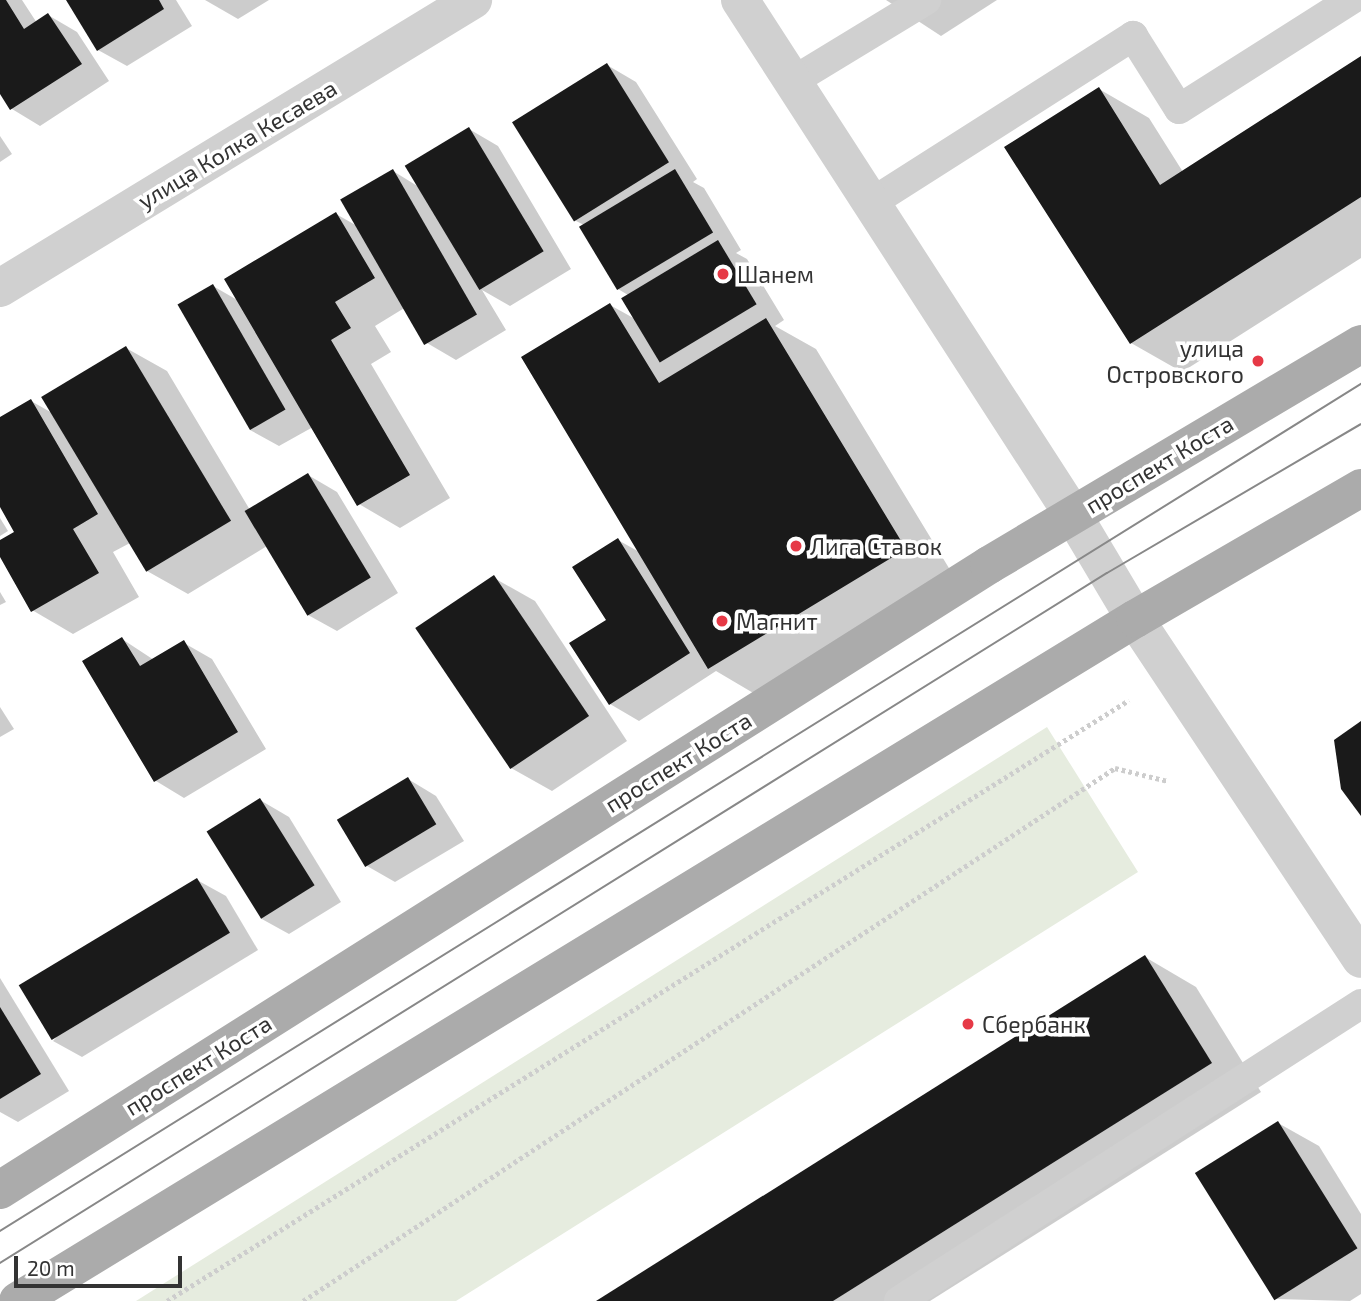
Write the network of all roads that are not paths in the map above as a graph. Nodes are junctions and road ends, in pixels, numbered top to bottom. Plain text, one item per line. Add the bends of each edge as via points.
1 (473, 0) edge
2 (740, 0) edge
3 (926, 0) edge
4 (1351, 0) edge
5 (793, 81) junction
6 (871, 203) junction
7 (0, 289) edge
8 (1361, 344) edge
9 (1361, 488) edge
10 (1073, 514) junction
11 (1135, 619) junction
12 (1361, 959) edge
13 (1361, 1004) edge
14 (0, 1190) edge
15 (18, 1301) edge
16 (899, 1301) edge

1 - 7 street, улица Колка Кесаева
2 - 5 street
3 - 5 lane
4 - 6 lane via 1179,109 1133,36
5 - 6 street
6 - 10 street
8 - 10 main road, проспект Коста
9 - 11 main road
10 - 11 street
10 - 14 main road, проспект Коста
11 - 12 street
11 - 15 main road
13 - 16 lane

